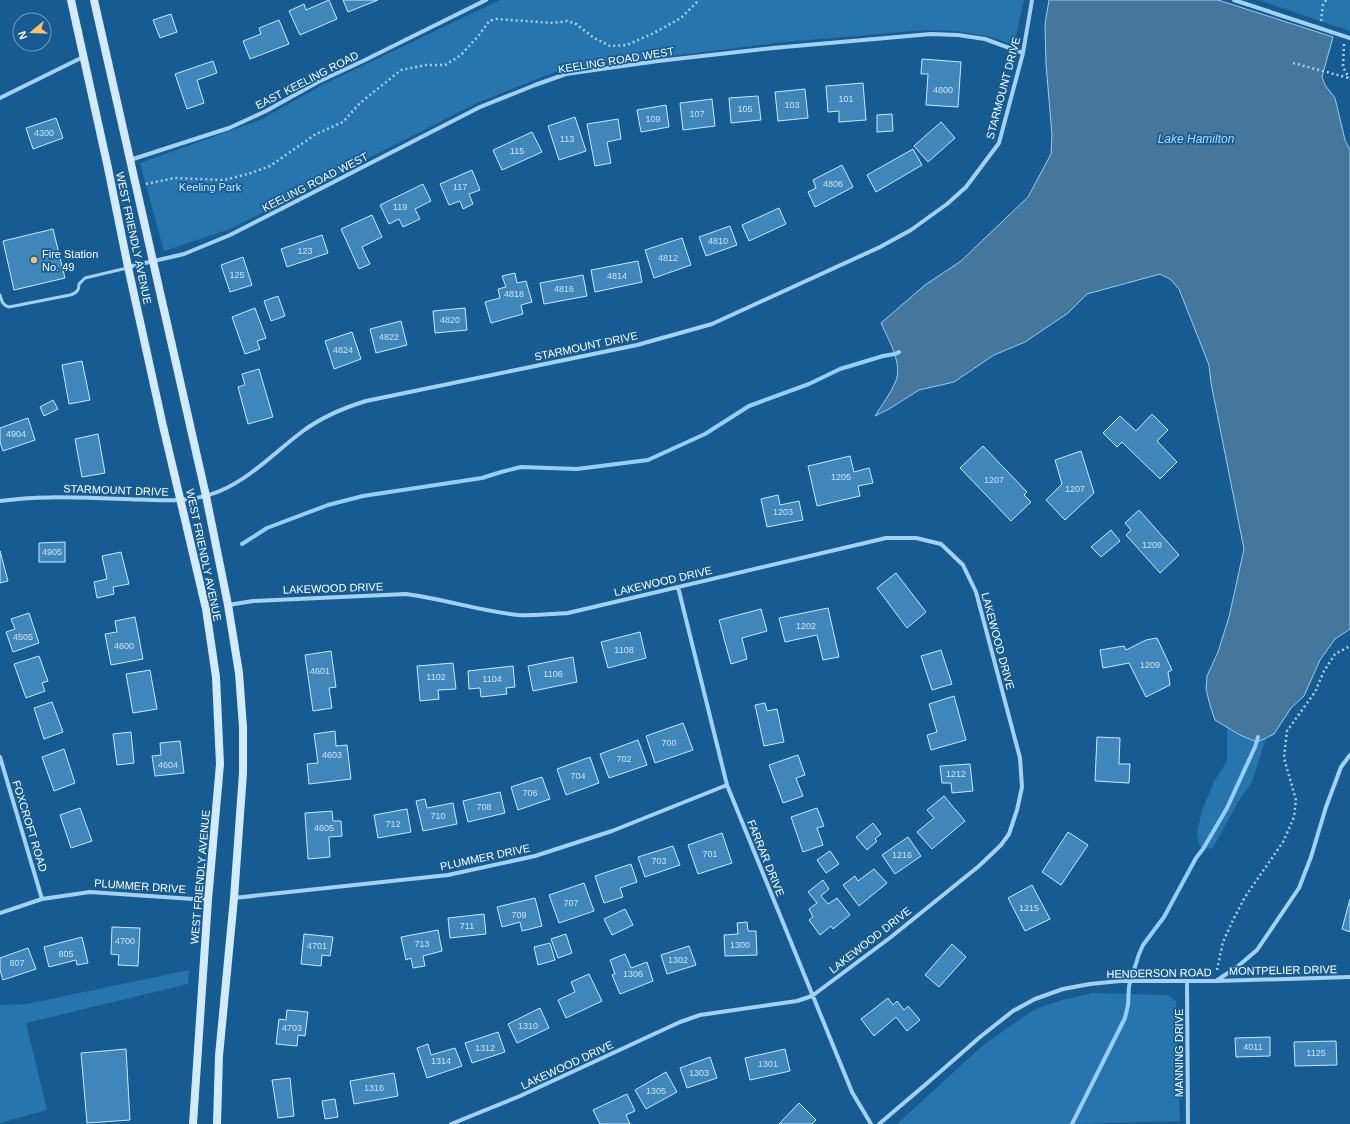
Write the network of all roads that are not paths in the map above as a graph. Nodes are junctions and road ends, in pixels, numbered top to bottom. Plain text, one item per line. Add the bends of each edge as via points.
1 (71, 0) edge
2 (94, 0) edge
3 (486, 0) edge
4 (1032, 0) edge
5 (1234, 0) edge
6 (1350, 38) edge
7 (1023, 53) junction
8 (84, 57) junction
9 (0, 98) edge
10 (130, 160) junction
11 (152, 262) junction
12 (128, 267) junction
13 (0, 295) edge
14 (206, 496) junction
15 (0, 501) edge
16 (181, 501) junction
17 (678, 587) junction
18 (228, 605) junction
19 (1350, 755) edge
20 (0, 757) edge
21 (727, 785) junction
22 (234, 898) junction
23 (42, 899) junction
24 (208, 900) junction
25 (0, 913) edge
26 (1350, 977) edge
27 (1187, 981) junction
28 (1216, 981) junction
29 (812, 996) junction
30 (192, 1124) edge
31 (217, 1124) edge
32 (451, 1124) edge
33 (871, 1124) edge
34 (879, 1124) edge
35 (1188, 1124) edge

1 - 8 main road, WEST FRIENDLY AVENUE
2 - 10 main road, WEST FRIENDLY AVENUE
3 - 10 street, EAST KEELING ROAD via 229,128
4 - 7 street, STARMOUNT DRIVE
5 - 6 street
7 - 11 street, KEELING ROAD WEST via 985,39 931,34 773,48 566,74 480,108 230,235 184,254
7 - 14 street, STARMOUNT DRIVE via 999,143 983,166 966,187 947,204 911,230 880,247 712,324 637,345 366,401 342,409 304,430 240,481
8 - 9 street
8 - 12 main road, WEST FRIENDLY AVENUE
10 - 11 main road, WEST FRIENDLY AVENUE
11 - 12 street, KEELING ROAD WEST
11 - 14 main road, WEST FRIENDLY AVENUE
12 - 13 lane via 85,278 77,291 70,295 9,307 2,303
12 - 16 main road, WEST FRIENDLY AVENUE
14 - 16 street, STARMOUNT DRIVE
14 - 18 main road, WEST FRIENDLY AVENUE
15 - 16 street, STARMOUNT DRIVE via 68,497
16 - 24 main road, WEST FRIENDLY AVENUE via 206,608 216,677 220,764
17 - 18 street, LAKEWOOD DRIVE via 568,612 542,615 520,615 406,594 253,601
17 - 21 street, FARRAR DRIVE
17 - 29 street, LAKEWOOD DRIVE via 886,538 916,538 941,544 963,565 976,592 1020,758 1022,787 1009,834 979,866
18 - 22 main road, WEST FRIENDLY AVENUE via 239,673 243,727 243,773
19 - 28 street, HENDERSON ROAD via 1341,767 1299,888 1257,950
20 - 23 street, FOXCROFT ROAD
21 - 22 street, PLUMMER DRIVE via 612,831 535,856 448,875
21 - 29 street, FARRAR DRIVE
22 - 31 main road, WEST FRIENDLY AVENUE via 219,1056
23 - 24 street, PLUMMER DRIVE via 90,892
23 - 25 street, PLUMMER DRIVE
24 - 30 main road, WEST FRIENDLY AVENUE
26 - 28 street, MONTPELIER DRIVE
27 - 28 street, HENDERSON ROAD
27 - 34 street, HENDERSON ROAD via 1120,981 1090,984 1063,989 1035,999 1013,1011 980,1037
27 - 35 street, MANNING DRIVE
29 - 32 street, LAKEWOOD DRIVE via 797,1001 700,1015 680,1022 520,1096
29 - 33 street, FARRAR DRIVE via 852,1092

